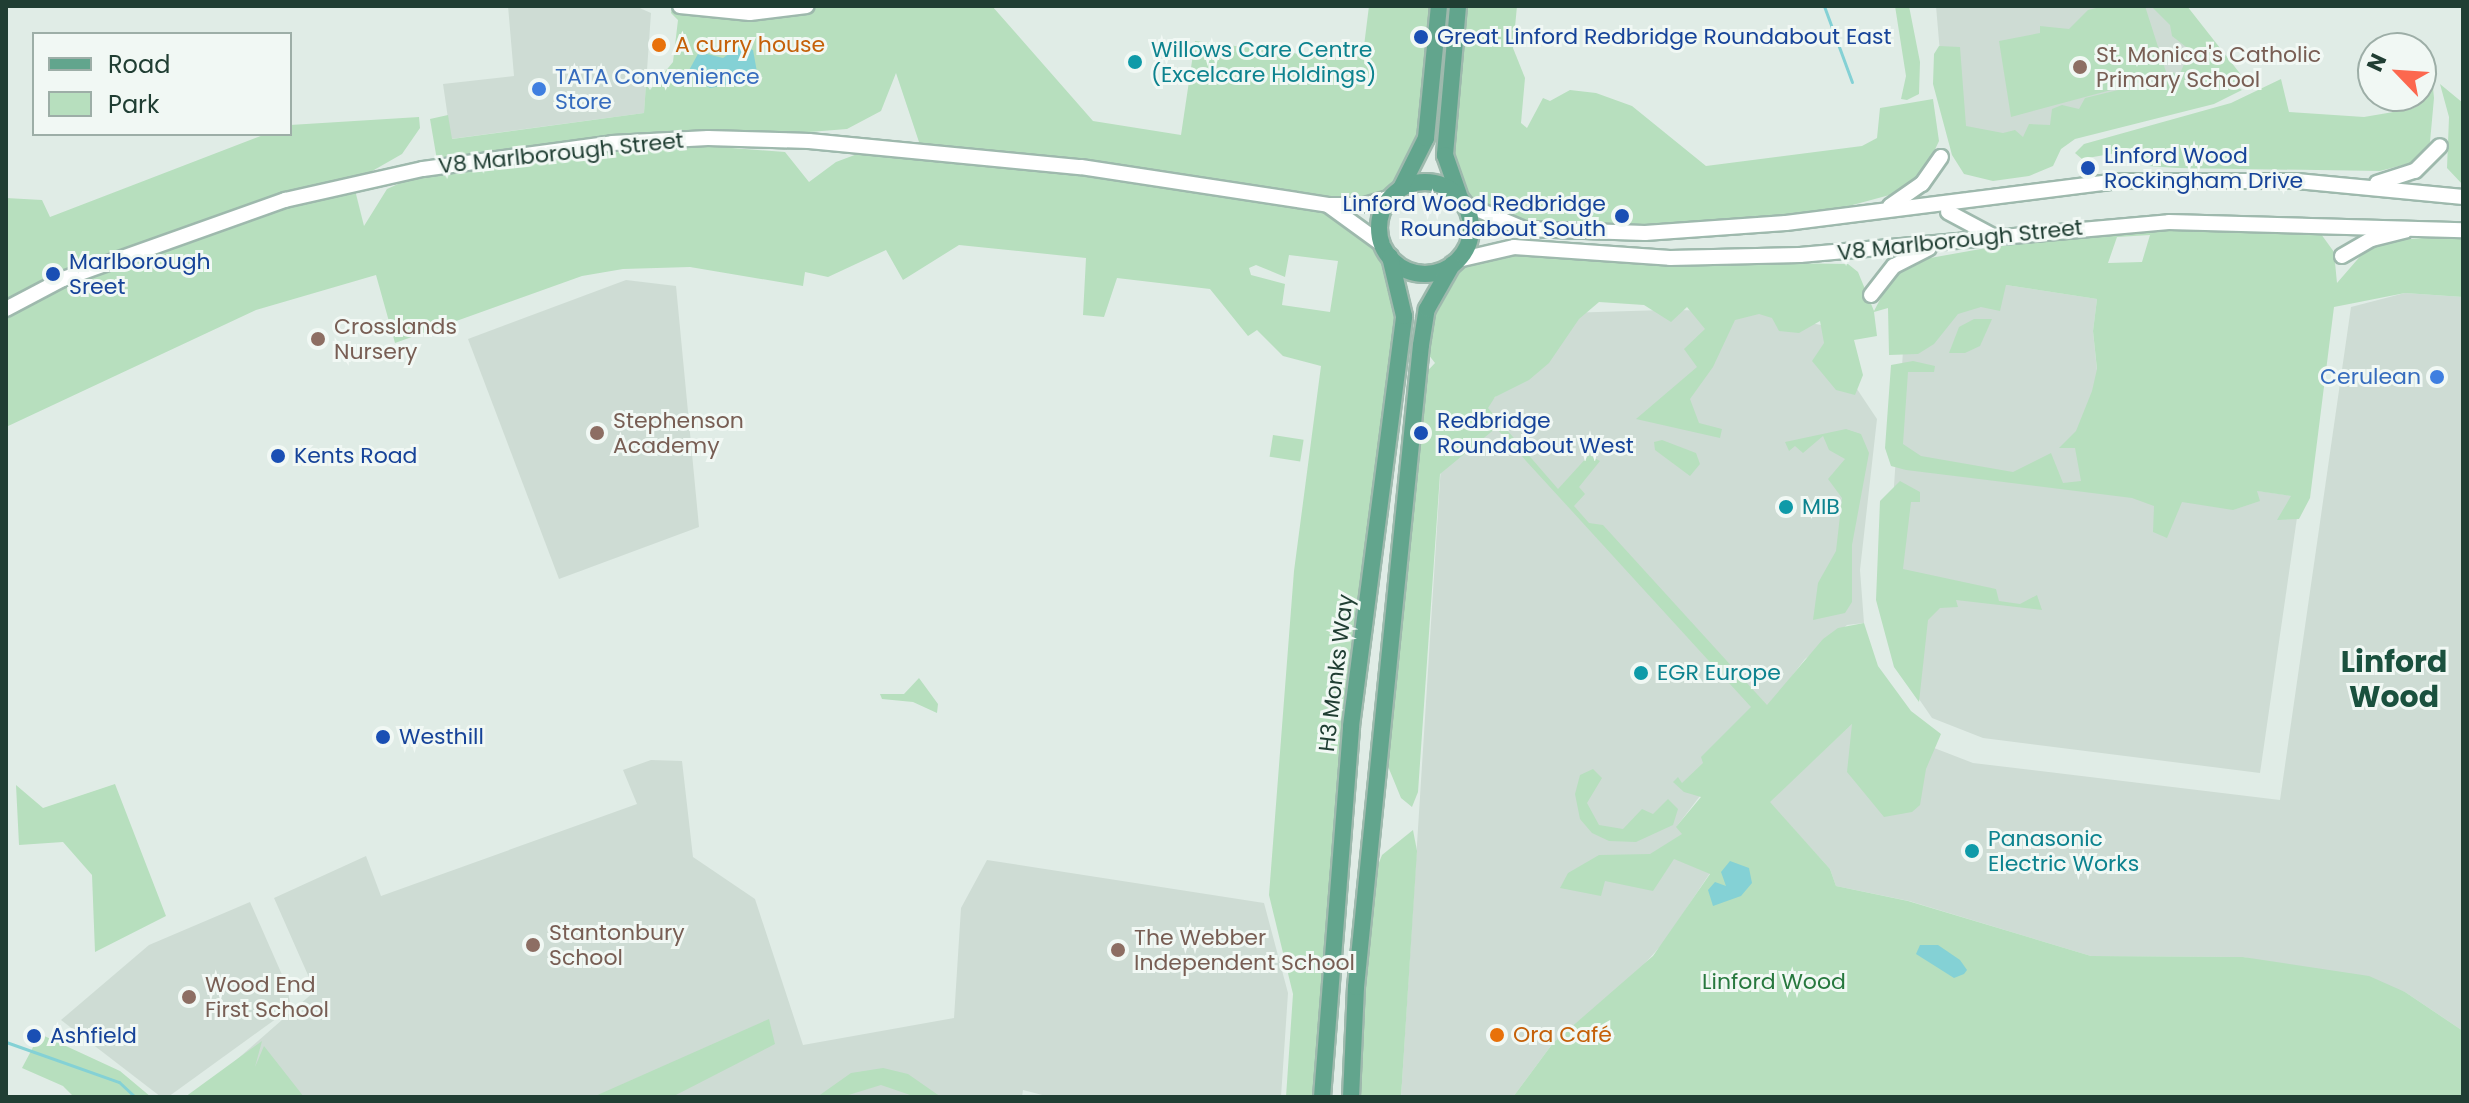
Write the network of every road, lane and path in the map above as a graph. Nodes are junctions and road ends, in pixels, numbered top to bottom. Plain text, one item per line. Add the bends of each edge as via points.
1 (680, 6) edge
2 (807, 6) edge
3 (1439, 6) edge
4 (1458, 6) edge
5 (2440, 146) dead end
6 (1941, 157) dead end
7 (2369, 186) junction
8 (1396, 193) junction
9 (2463, 197) edge
10 (1462, 200) junction
11 (1328, 205) junction
12 (1886, 208) junction
13 (1948, 212) dead end
14 (2421, 227) junction
15 (2463, 230) edge
16 (1993, 236) junction
17 (1937, 244) junction
18 (1386, 251) junction
19 (2342, 256) dead end
20 (1455, 262) junction
21 (1871, 295) dead end
22 (6, 309) edge
23 (1322, 1097) edge
24 (1351, 1097) edge

1 - 2 main road via 750,13
3 - 8 main road via 1429,122 1418,163
4 - 10 main road via 1448,174
5 - 7 main road via 2415,171
6 - 12 main road via 1922,184
7 - 9 main road, V8 Marlborough Street
7 - 12 main road, V8 Marlborough Street via 2118,181
8 - 10 main road via 1431,182
8 - 11 main road, V8 Marlborough Street via 1365,205
8 - 18 main road via 1380,220
10 - 12 main road, V8 Marlborough Street via 1524,229 1568,232 1696,232
10 - 20 main road via 1471,233
11 - 18 main road, V8 Marlborough Street
11 - 22 main road, V8 Marlborough Street via 1097,169 900,148 644,141 353,182 201,226 63,279
13 - 16 main road
14 - 15 main road, V8 Marlborough Street
14 - 16 main road, V8 Marlborough Street via 2169,222
14 - 19 main road via 2372,239
16 - 17 main road, V8 Marlborough Street
17 - 20 main road, V8 Marlborough Street via 1712,257 1527,247
17 - 21 main road via 1894,266
18 - 20 main road via 1414,273 1434,273
18 - 23 main road, H3 Monks Way via 1404,316 1350,740
20 - 24 main road via 1427,309 1416,383 1356,987

